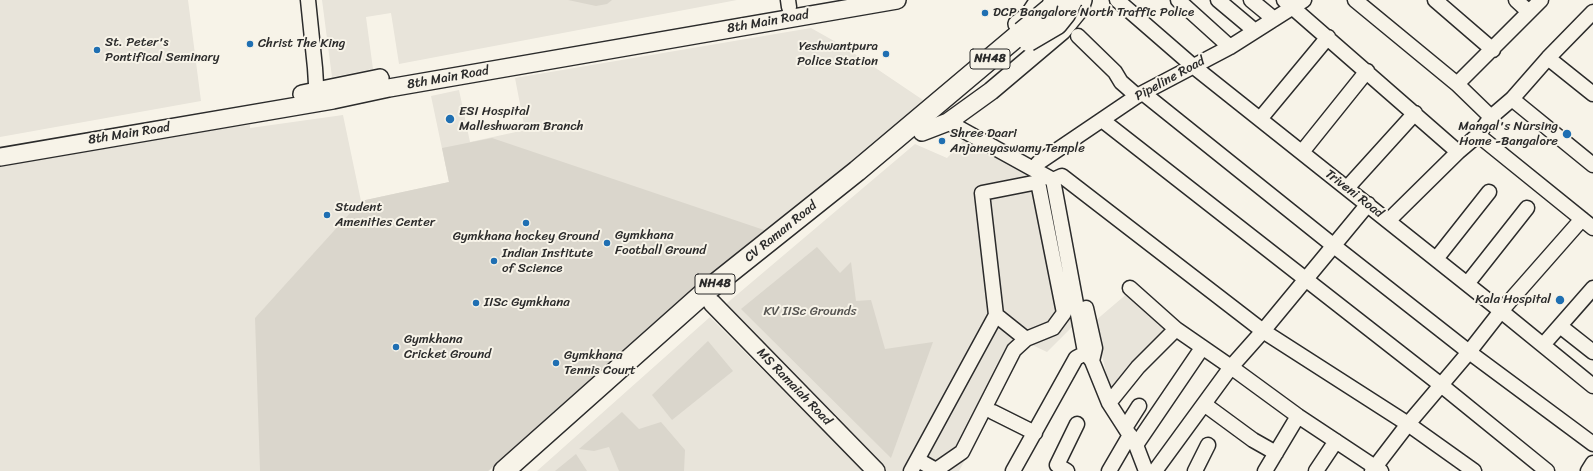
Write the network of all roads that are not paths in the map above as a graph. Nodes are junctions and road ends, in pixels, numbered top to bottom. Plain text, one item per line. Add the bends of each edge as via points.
1 (308, 0) edge
2 (827, 0) edge
3 (1039, 0) edge
4 (1055, 0) edge
5 (1072, 0) edge
6 (1083, 0) edge
7 (1116, 0) edge
8 (1178, 0) edge
9 (1218, 0) edge
10 (1251, 0) edge
11 (1355, 0) edge
12 (1435, 0) edge
13 (1516, 0) edge
14 (1541, 0) edge
15 (891, 1) edge
16 (1294, 2) edge
17 (788, 3) edge
18 (1529, 12) junction
19 (1593, 12) edge
20 (1274, 19) junction
21 (1024, 22) edge
22 (1255, 31) junction
23 (1078, 36) dead end
24 (1328, 37) junction
25 (1051, 39) junction
26 (1230, 46) junction
27 (1493, 50) junction
28 (1548, 58) junction
29 (1193, 66) junction
30 (1367, 71) junction
31 (388, 83) junction
32 (1457, 84) junction
33 (1140, 94) junction
34 (1593, 94) edge
35 (316, 97) junction
36 (1512, 99) junction
37 (1415, 113) junction
38 (1490, 117) junction
39 (1260, 119) junction
40 (951, 120) junction
41 (1102, 120) junction
42 (922, 132) junction
43 (1478, 135) junction
44 (0, 145) edge
45 (1302, 152) junction
46 (1458, 152) junction
47 (0, 157) edge
48 (1038, 163) junction
49 (1593, 165) edge
50 (1058, 178) junction
51 (1348, 188) junction
52 (1489, 192) dead end
53 (1368, 204) junction
54 (1527, 208) dead end
55 (1582, 219) junction
56 (1388, 221) junction
57 (1593, 228) edge
58 (1334, 246) junction
59 (1436, 259) junction
60 (1305, 279) junction
61 (1467, 284) junction
62 (1130, 288) dead end
63 (1593, 288) edge
64 (712, 303) junction
65 (1501, 311) junction
66 (996, 315) junction
67 (1560, 326) junction
68 (1176, 329) junction
69 (1263, 331) junction
70 (1026, 339) junction
71 (1542, 345) junction
72 (1202, 348) junction
73 (1469, 352) junction
74 (1593, 352) edge
75 (1091, 354) junction
76 (1231, 367) junction
77 (1441, 385) junction
78 (1593, 386) edge
79 (1109, 403) junction
80 (1204, 404) junction
81 (1138, 406) dead end
82 (993, 412) dead end
83 (1298, 416) junction
84 (1077, 424) dead end
85 (1408, 424) junction
86 (1035, 433) junction
87 (1130, 436) junction
88 (1336, 441) junction
89 (1593, 444) edge
90 (1208, 445) dead end
91 (1276, 452) junction
92 (1593, 463) edge
93 (914, 466) edge
94 (1376, 470) edge
95 (504, 471) edge
96 (522, 471) edge
97 (876, 471) edge
98 (1013, 471) edge
99 (1067, 471) edge
100 (1109, 471) edge
101 (1146, 471) edge
102 (1155, 471) edge
103 (1196, 471) edge
104 (1265, 471) edge
105 (1316, 471) edge
106 (1474, 471) edge
107 (1547, 471) edge
108 (1588, 471) edge

1 - 35 street
2 - 17 main road, 8th Main Road
3 - 21 main road
4 - 21 highway, NH48, bridge via 1050,8
5 - 21 highway, NH48, bridge via 1057,24
6 - 25 main road via 1080,9 1062,31
7 - 29 street, Triveni Road
8 - 26 street
9 - 22 street
10 - 20 street
11 - 32 street
12 - 27 street
13 - 18 street
14 - 18 street
15 - 31 main road, 8th Main Road
16 - 20 street, Pipeline Road
16 - 24 street
17 - 31 main road, 8th Main Road
18 - 27 street
19 - 28 street
20 - 22 street, Pipeline Road
21 - 25 main road
21 - 42 highway, NH48
21 - 95 highway, CV Raman Road / NH48 via 934,107 704,293
22 - 26 street, Pipeline Road
23 - 33 street via 1115,72 1120,82
24 - 30 street
24 - 39 street
25 - 40 main road via 991,91
26 - 29 street, Pipeline Road
27 - 32 street
28 - 34 street
28 - 36 street
29 - 33 street, Pipeline Road
29 - 39 street, Triveni Road
30 - 37 street
30 - 45 street
31 - 35 main road, 8th Main Road
32 - 38 street
33 - 41 street, Pipeline Road
33 - 58 street
35 - 44 main road, 8th Main Road
35 - 47 main road, 8th Main Road
36 - 38 street
36 - 49 street
37 - 46 street
37 - 51 street
38 - 43 street
39 - 45 street, Triveni Road
40 - 42 main road
40 - 48 street
40 - 50 street
41 - 48 street, Pipeline Road
41 - 60 street
42 - 64 highway, CV Raman Road / NH48
43 - 46 street
43 - 55 street
45 - 51 street, Triveni Road
46 - 56 street
48 - 50 street
50 - 69 street
50 - 75 street via 1082,289
51 - 53 street, Triveni Road
52 - 59 street
53 - 56 street, Triveni Road
53 - 58 street
54 - 61 street
55 - 57 street
55 - 65 street
56 - 59 street, Triveni Road
58 - 60 street
58 - 73 street
59 - 61 street, Triveni Road
60 - 69 street
60 - 77 street
61 - 65 street, Triveni Road
62 - 68 street
63 - 67 street
64 - 96 highway, CV Raman Road / NH48
64 - 97 main road, MS Ramaiah Road
65 - 71 street, Triveni Road
65 - 73 street
66 - 70 street
66 - 70 street via 982,193 1038,182 1064,313 1053,328
66 - 93 street
67 - 71 street
67 - 74 street
68 - 72 street
68 - 79 street via 1138,367
69 - 76 street
69 - 85 street
70 - 93 street via 1014,350 962,452 936,470
71 - 78 street, Triveni Road
72 - 76 street
72 - 87 street
73 - 77 street
73 - 89 street
75 - 79 street
75 - 86 street via 1076,358
76 - 80 street
76 - 83 street
77 - 85 street
77 - 107 street
79 - 87 street
80 - 91 street via 1253,440
80 - 102 street
81 - 87 street
82 - 86 street
83 - 88 street
83 - 91 street
84 - 99 street via 1057,465
85 - 94 street
85 - 106 street
86 - 98 street
87 - 100 street
87 - 101 street
88 - 94 street
88 - 105 street
90 - 103 street
91 - 104 street
92 - 108 street

